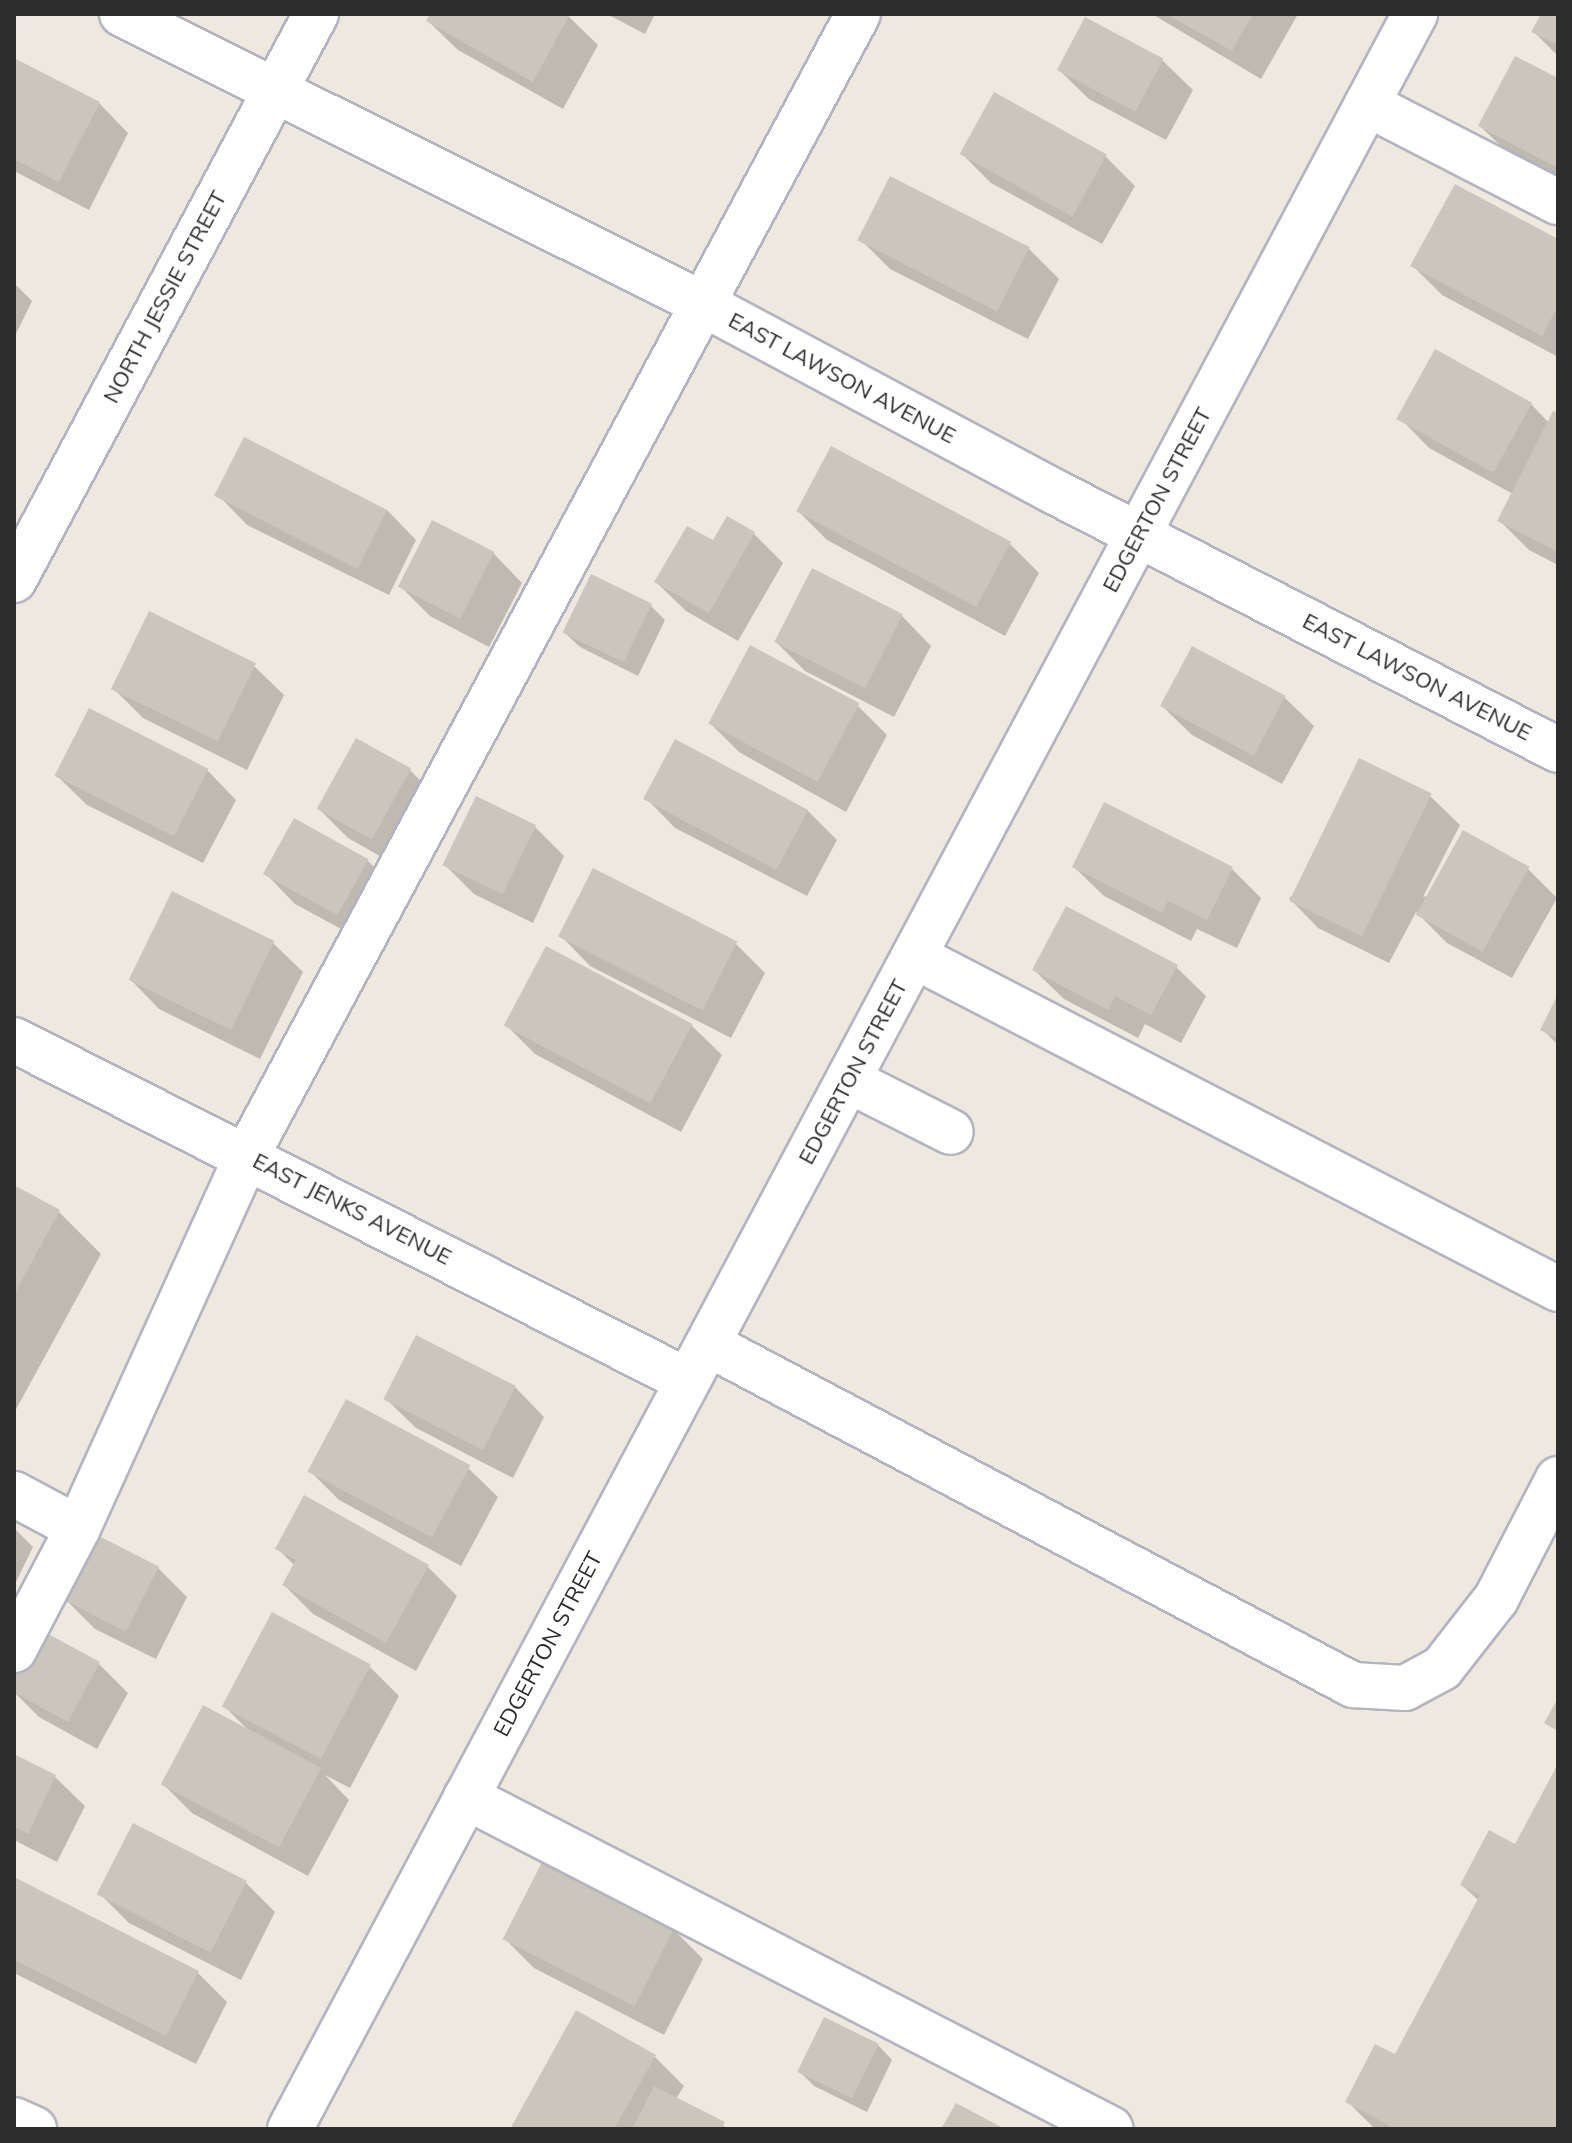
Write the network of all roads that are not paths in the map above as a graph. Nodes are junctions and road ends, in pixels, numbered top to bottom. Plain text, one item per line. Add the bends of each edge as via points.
1 (122, 14) edge
2 (316, 14) edge
3 (858, 14) edge
4 (1415, 14) edge
5 (275, 91) junction
6 (1367, 104) junction
7 (1558, 202) edge
8 (703, 304) junction
9 (1138, 535) junction
10 (14, 580) edge
11 (1558, 750) edge
12 (914, 956) junction
13 (14, 1040) edge
14 (848, 1080) junction
15 (951, 1132) dead end
16 (247, 1155) junction
17 (1558, 1289) edge
18 (698, 1363) junction
19 (1558, 1479) edge
20 (14, 1494) edge
21 (78, 1528) junction
22 (14, 1650) edge
23 (466, 1797) junction
24 (14, 2120) edge
25 (34, 2129) edge
26 (290, 2129) edge
27 (1111, 2129) edge

1 - 5 street, EAST LAWSON AVENUE
2 - 5 street, NORTH JESSIE STREET
3 - 8 street
4 - 6 street, EDGERTON STREET
5 - 8 street, EAST LAWSON AVENUE
5 - 10 street, NORTH JESSIE STREET
6 - 7 street
6 - 9 street, EDGERTON STREET
8 - 9 street, EAST LAWSON AVENUE
8 - 16 street
9 - 11 street, EAST LAWSON AVENUE
9 - 12 street, EDGERTON STREET
12 - 14 street, EDGERTON STREET
12 - 17 street
13 - 16 street, EAST JENKS AVENUE
14 - 15 street
14 - 18 street, EDGERTON STREET
16 - 18 street, EAST JENKS AVENUE
16 - 21 street
18 - 19 street, EAST JENKS AVENUE via 1353,1685 1405,1688 1442,1668 1496,1599
18 - 23 street, EDGERTON STREET
20 - 21 street
21 - 22 street
23 - 26 street, EDGERTON STREET
23 - 27 street
24 - 25 street

